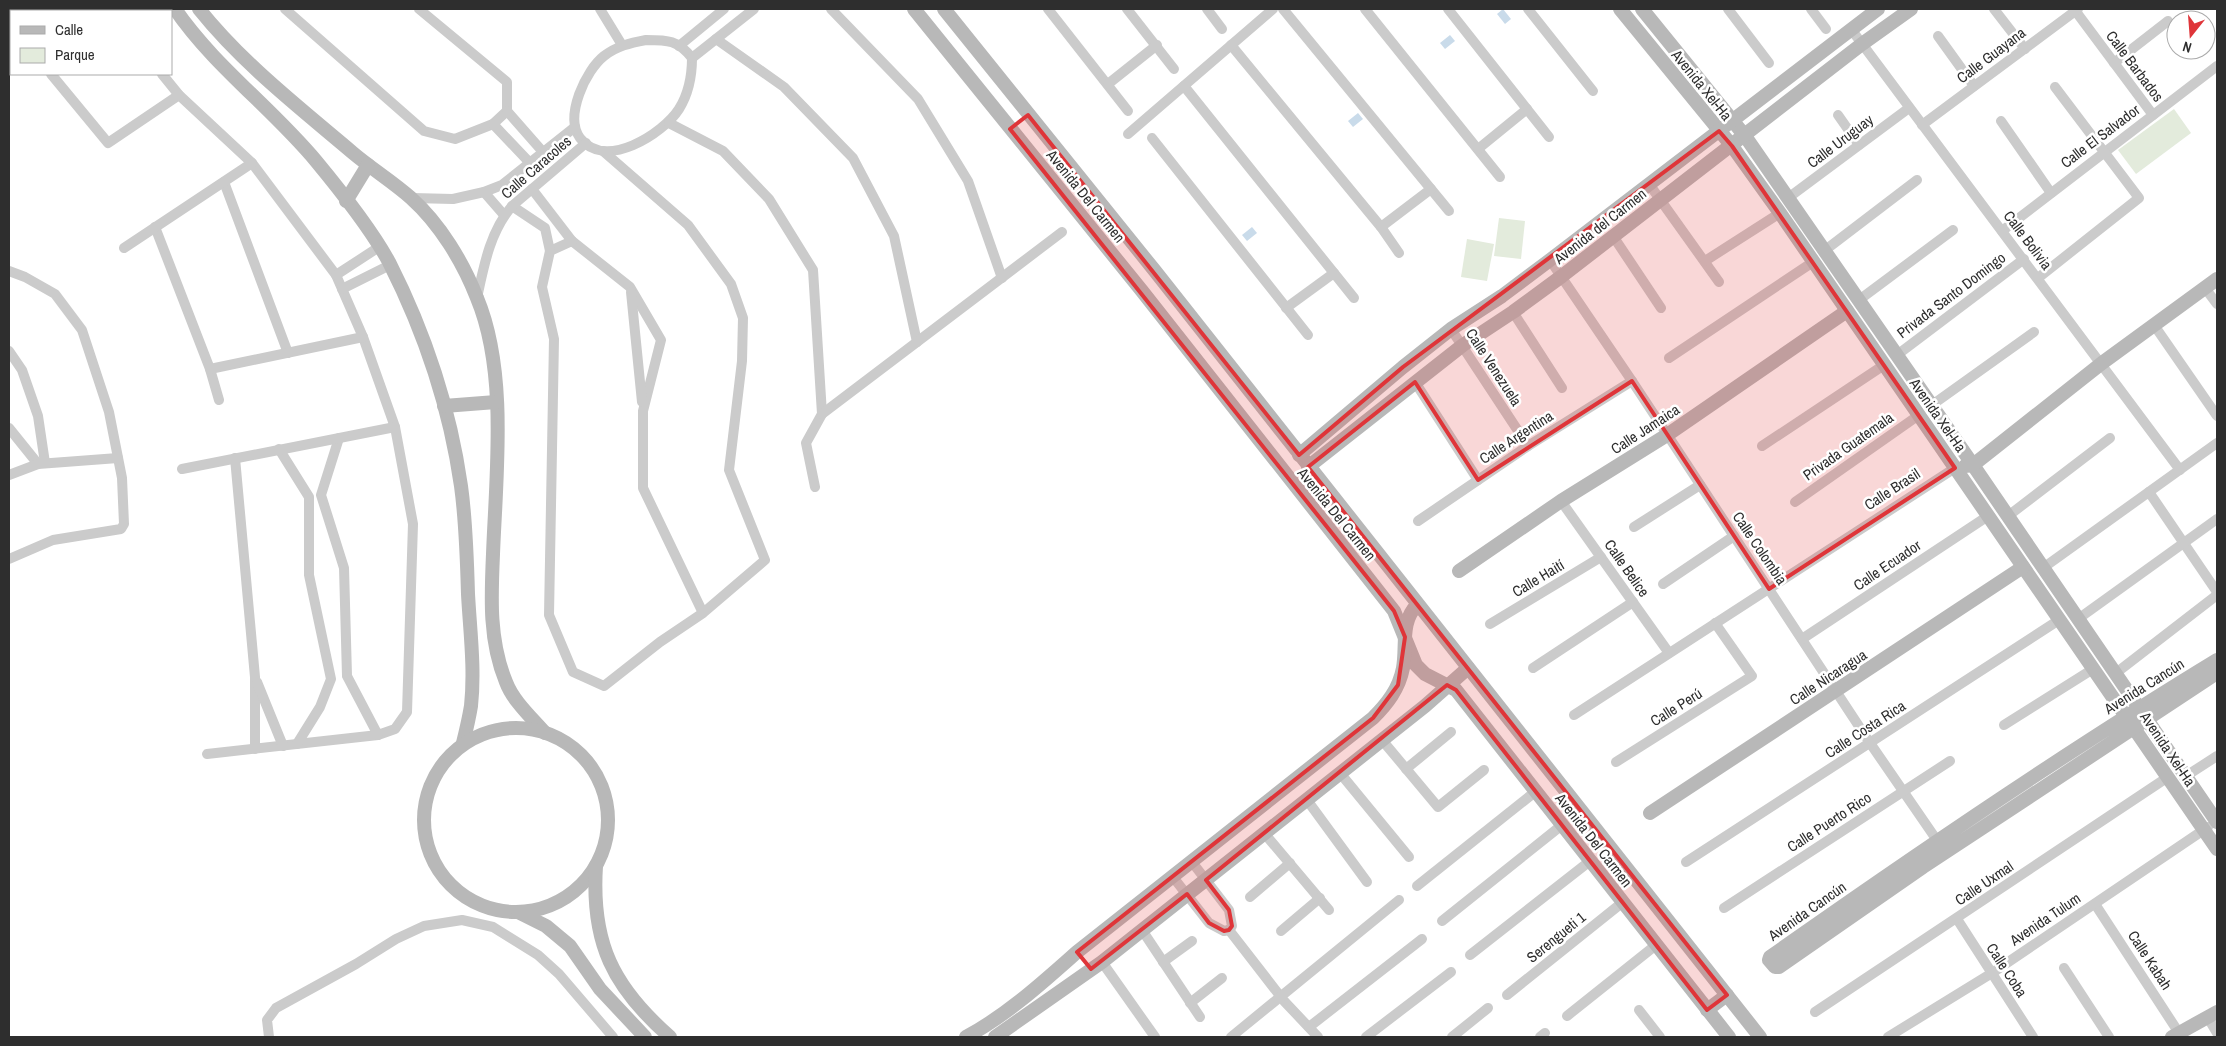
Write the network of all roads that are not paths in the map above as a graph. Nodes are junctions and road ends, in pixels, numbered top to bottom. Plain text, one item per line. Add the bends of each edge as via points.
1 (175, 9) edge
2 (200, 9) edge
3 (285, 9) edge
4 (418, 9) edge
5 (600, 9) edge
6 (723, 9) edge
7 (754, 9) edge
8 (831, 9) edge
9 (914, 9) edge
10 (944, 9) edge
11 (1048, 9) edge
12 (1127, 9) edge
13 (1207, 9) edge
14 (1272, 9) edge
15 (1283, 9) edge
16 (1365, 9) edge
17 (1448, 9) edge
18 (1528, 9) edge
19 (1620, 9) edge
20 (1642, 9) edge
21 (1728, 9) edge
22 (1811, 9) edge
23 (1878, 9) edge
24 (1911, 9) edge
25 (1994, 9) edge
26 (2076, 10) edge
27 (2166, 23) edge
28 (1222, 28) dead end
29 (1826, 29) dead end
30 (1851, 29) junction
31 (1938, 36) dead end
32 (716, 39) junction
33 (1862, 44) junction
34 (622, 45) junction
35 (1231, 45) junction
36 (680, 46) junction
37 (1157, 46) junction
38 (2025, 48) junction
39 (692, 58) junction
40 (1769, 63) dead end
41 (2114, 63) junction
42 (2217, 66) edge
43 (1174, 68) dead end
44 (53, 75) edge
45 (163, 75) edge
46 (1108, 84) junction
47 (1184, 86) junction
48 (1974, 86) junction
49 (2055, 87) dead end
50 (1592, 91) dead end
51 (179, 95) junction
52 (1909, 108) junction
53 (1527, 109) junction
54 (1128, 110) dead end
55 (507, 111) junction
56 (1028, 115) junction
57 (1838, 115) dead end
58 (2153, 115) junction
59 (1732, 120) junction
60 (2001, 121) dead end
61 (669, 123) junction
62 (493, 124) junction
63 (1922, 125) junction
64 (575, 128) junction
65 (1010, 129) junction
66 (1719, 131) junction
67 (1128, 134) dead end
68 (1745, 136) junction
69 (1549, 137) dead end
70 (1152, 138) dead end
71 (558, 140) junction
72 (586, 143) junction
73 (1860, 145) junction
74 (1732, 146) junction
75 (1478, 149) junction
76 (603, 151) junction
77 (543, 152) junction
78 (2104, 153) junction
79 (572, 155) junction
80 (252, 163) junction
81 (530, 163) junction
82 (368, 165) junction
83 (1500, 177) dead end
84 (1917, 180) dead end
85 (224, 182) junction
86 (1649, 184) junction
87 (532, 189) junction
88 (1431, 189) junction
89 (484, 192) junction
90 (2051, 193) junction
91 (412, 198) junction
92 (1788, 198) junction
93 (1660, 199) junction
94 (346, 201) junction
95 (512, 206) junction
96 (1449, 211) dead end
97 (1780, 213) junction
98 (504, 215) junction
99 (555, 219) junction
100 (156, 227) junction
101 (545, 228) junction
102 (1381, 228) junction
103 (1953, 230) dead end
104 (2002, 231) junction
105 (1062, 232) dead end
106 (1613, 236) junction
107 (572, 241) junction
108 (379, 247) junction
109 (124, 248) dead end
110 (550, 251) junction
111 (1824, 251) junction
112 (1399, 253) dead end
113 (2024, 259) junction
114 (1550, 260) junction
115 (1705, 261) junction
116 (1813, 262) junction
117 (390, 265) junction
118 (1155, 271) junction
119 (9, 272) edge
120 (1334, 274) junction
121 (336, 275) junction
122 (1562, 276) junction
123 (1002, 278) junction
124 (2038, 278) junction
125 (2217, 279) edge
126 (1719, 282) dead end
127 (630, 287) junction
128 (2206, 288) junction
129 (342, 289) junction
130 (1142, 291) junction
131 (478, 298) junction
132 (1354, 298) dead end
133 (1859, 300) junction
134 (2217, 304) edge
135 (1286, 308) junction
136 (1661, 308) dead end
137 (1847, 311) junction
138 (1513, 312) junction
139 (2154, 325) junction
140 (1452, 330) junction
141 (2034, 332) dead end
142 (1308, 335) dead end
143 (364, 337) junction
144 (917, 342) junction
145 (1463, 345) junction
146 (9, 351) edge
147 (288, 353) junction
148 (1897, 355) junction
149 (1669, 358) dead end
150 (2102, 363) junction
151 (1884, 365) junction
152 (210, 369) junction
153 (1632, 381) junction
154 (1415, 382) junction
155 (1562, 388) dead end
156 (219, 400) dead end
157 (496, 402) junction
158 (1932, 405) junction
159 (444, 406) junction
160 (1354, 406) junction
161 (643, 411) junction
162 (822, 414) junction
163 (1918, 415) junction
164 (2217, 416) edge
165 (1366, 421) junction
166 (395, 426) junction
167 (9, 428) edge
168 (1667, 435) junction
169 (339, 438) junction
170 (2110, 438) dead end
171 (2217, 444) edge
172 (1528, 446) junction
173 (1762, 446) dead end
174 (279, 449) junction
175 (1298, 455) junction
176 (118, 458) junction
177 (235, 458) junction
178 (41, 463) junction
179 (1974, 465) junction
180 (1308, 467) junction
181 (182, 468) dead end
182 (1955, 468) junction
183 (2180, 470) junction
184 (9, 475) edge
185 (1478, 480) junction
186 (1700, 485) junction
187 (816, 487) dead end
188 (2149, 492) junction
189 (1561, 501) junction
190 (1795, 502) dead end
191 (1988, 516) junction
192 (2008, 516) junction
193 (2217, 519) edge
194 (1418, 521) dead end
195 (1634, 527) dead end
196 (1734, 536) junction
197 (2183, 544) junction
198 (1600, 557) junction
199 (9, 559) edge
200 (2023, 567) junction
201 (2043, 568) junction
202 (1459, 571) dead end
203 (1663, 584) dead end
204 (1769, 589) junction
205 (2217, 594) edge
206 (1633, 602) junction
207 (1417, 605) junction
208 (703, 613) junction
209 (2078, 619) junction
210 (2060, 620) junction
211 (1716, 623) junction
212 (1490, 624) dead end
213 (1405, 637) junction
214 (1802, 639) junction
215 (1669, 653) junction
216 (2217, 660) edge
217 (1468, 668) junction
218 (1533, 668) dead end
219 (2093, 668) junction
220 (2116, 673) junction
221 (2217, 673) edge
222 (347, 676) junction
223 (255, 677) junction
224 (331, 679) junction
225 (1447, 685) junction
226 (1837, 690) junction
227 (2140, 707) junction
228 (1380, 711) junction
229 (1574, 715) dead end
230 (2148, 719) junction
231 (2130, 722) junction
232 (2004, 725) dead end
233 (1396, 728) junction
234 (1450, 732) dead end
235 (545, 733) junction
236 (378, 735) junction
237 (1382, 740) junction
238 (463, 743) junction
239 (297, 744) junction
240 (1870, 744) junction
241 (283, 746) junction
242 (255, 749) junction
243 (207, 754) dead end
244 (2217, 756) edge
245 (1950, 761) dead end
246 (1616, 762) dead end
247 (1406, 768) junction
248 (1484, 770) dead end
249 (1340, 773) junction
250 (2186, 776) junction
251 (2168, 777) junction
252 (2017, 788) junction
253 (1536, 792) junction
254 (1903, 793) junction
255 (1307, 800) junction
256 (2024, 800) junction
257 (1650, 813) dead end
258 (2217, 821) edge
259 (1562, 825) junction
260 (1235, 828) junction
261 (2204, 830) junction
262 (1264, 833) junction
263 (1936, 840) junction
264 (1247, 847) junction
265 (2217, 849) edge
266 (1945, 852) junction
267 (1409, 857) dead end
268 (1590, 860) junction
269 (1192, 862) junction
270 (1686, 862) dead end
271 (1290, 863) junction
272 (596, 866) junction
273 (1173, 877) junction
274 (1206, 880) junction
275 (1367, 882) dead end
276 (1418, 886) dead end
277 (1187, 894) junction
278 (1250, 897) dead end
279 (1320, 898) junction
280 (1399, 900) dead end
281 (1623, 902) junction
282 (2095, 904) junction
283 (1724, 908) dead end
284 (1329, 910) dead end
285 (518, 912) junction
286 (1956, 919) junction
287 (1442, 921) dead end
288 (1142, 930) junction
289 (1229, 930) junction
290 (1281, 930) dead end
291 (1192, 940) dead end
292 (1422, 940) dead end
293 (1656, 945) junction
294 (1077, 952) junction
295 (1470, 955) dead end
296 (1163, 962) junction
297 (1096, 965) junction
298 (2064, 968) dead end
299 (1451, 972) dead end
300 (1992, 974) junction
301 (1222, 978) dead end
302 (1507, 995) dead end
303 (1727, 995) junction
304 (1280, 996) junction
305 (1190, 1003) junction
306 (1488, 1008) dead end
307 (1639, 1010) dead end
308 (1708, 1010) junction
309 (1815, 1012) dead end
310 (2212, 1015) edge
311 (1567, 1016) dead end
312 (1200, 1017) dead end
313 (1309, 1027) junction
314 (2217, 1033) edge
315 (2176, 1035) edge
316 (269, 1037) edge
317 (613, 1037) edge
318 (645, 1037) edge
319 (670, 1037) edge
320 (966, 1037) edge
321 (995, 1037) edge
322 (1155, 1037) edge
323 (1231, 1037) edge
324 (1318, 1037) edge
325 (1366, 1037) edge
326 (1452, 1037) edge
327 (1660, 1037) edge
328 (1729, 1037) edge
329 (1760, 1037) edge
330 (1888, 1037) edge
331 (2033, 1037) edge
332 (2109, 1037) edge

1 - 94 street via 214,56 302,146
2 - 82 street via 221,36 248,62
3 - 62 street via 424,131 455,138
4 - 55 street via 507,82
5 - 34 street
6 - 36 street
7 - 32 street
8 - 123 street via 918,99 968,181
9 - 65 street, Avenida Del Carmen
10 - 56 street, Avenida Del Carmen
11 - 46 street
12 - 37 street
13 - 28 street
14 - 35 street
15 - 88 street
16 - 75 street
17 - 53 street
18 - 50 street
19 - 66 street, Avenida Xel-Ha
20 - 59 street, Avenida Xel-Ha
21 - 40 street
22 - 29 street
23 - 30 street, Avenida del Carmen
24 - 33 street, Avenida del Carmen
25 - 38 street
26 - 38 street, Calle Guayana
26 - 41 street, Calle Barbados
27 - 41 street
30 - 33 street, Calle Bolivia
30 - 59 street, Avenida del Carmen
31 - 48 street
32 - 39 street
32 - 144 street via 784,87 853,158 894,236
33 - 52 street, Calle Bolivia
33 - 68 street, Avenida del Carmen
34 - 36 street, Calle Caracoles via 667,40
34 - 64 street, Calle Caracoles via 603,56 588,73 579,92
35 - 47 street
35 - 102 street
36 - 39 street
37 - 43 street
37 - 46 street
38 - 48 street, Calle Guayana
39 - 61 street via 688,91
41 - 58 street, Calle Barbados
42 - 58 street, Calle El Salvador
44 - 51 street via 108,144
45 - 51 street
46 - 54 street
47 - 67 street
47 - 120 street
48 - 63 street, Calle Guayana
49 - 78 street
51 - 80 street
52 - 63 street, Calle Bolivia
52 - 73 street, Calle Uruguay
53 - 69 street
53 - 75 street
55 - 62 street
55 - 77 street
56 - 65 street
56 - 118 street, Avenida Del Carmen
57 - 73 street
58 - 78 street, Calle El Salvador
59 - 66 street, Avenida del Carmen
59 - 68 street, Avenida Xel-Ha
60 - 90 street
61 - 76 street via 621,150
61 - 162 street via 723,151 768,199 812,270
62 - 81 street
63 - 104 street, Calle Bolivia
64 - 71 street, Calle Caracoles
64 - 72 street, Calle Caracoles
65 - 130 street, Avenida Del Carmen
66 - 74 street, Avenida Xel-Ha
66 - 86 street, Avenida del Carmen
68 - 74 street, Avenida del Carmen
68 - 92 street, Avenida Xel-Ha
70 - 135 street
71 - 77 street, Calle Caracoles
71 - 79 street via 566,144
72 - 76 street, Calle Caracoles
72 - 79 street, Calle Caracoles
73 - 92 street, Calle Uruguay
74 - 93 street, Avenida del Carmen
74 - 97 street, Avenida Xel-Ha
75 - 83 street
76 - 208 street, Calle Caracoles via 688,225 730,284 743,318 742,361 729,470 765,560
77 - 81 street, Calle Caracoles
78 - 90 street, Calle El Salvador
78 - 124 street via 2139,198
79 - 87 street, Calle Caracoles
80 - 85 street
80 - 121 street
81 - 89 street, Calle Caracoles via 502,185
82 - 91 street
82 - 94 street
84 - 111 street
85 - 100 street
85 - 147 street
86 - 93 street
86 - 114 street, Avenida del Carmen
87 - 95 street, Calle Caracoles
87 - 99 street
88 - 96 street
88 - 102 street
89 - 91 street, Calle Caracoles via 453,199
89 - 98 street
90 - 104 street, Calle El Salvador
91 - 131 street via 454,251
92 - 111 street, Avenida Xel-Ha
93 - 106 street, Avenida del Carmen
93 - 115 street
94 - 108 street
95 - 98 street, Calle Caracoles
95 - 101 street
97 - 115 street
97 - 116 street, Avenida Xel-Ha
98 - 131 street, Calle Caracoles via 490,244
99 - 101 street
99 - 107 street
100 - 109 street
100 - 152 street
101 - 110 street
102 - 112 street
103 - 133 street
104 - 113 street, Calle Bolivia
105 - 123 street
106 - 122 street, Avenida del Carmen
106 - 136 street
107 - 110 street
107 - 127 street
108 - 117 street
108 - 121 street
110 - 208 street via 542,287 554,339 549,615 573,672 604,686
111 - 133 street, Avenida Xel-Ha
113 - 124 street, Calle Bolivia
113 - 148 street, Privada Santo Domingo
114 - 122 street, Calle Colombia
114 - 140 street, Avenida del Carmen
115 - 126 street
116 - 137 street, Avenida Xel-Ha
116 - 149 street
117 - 129 street
117 - 159 street via 412,310
118 - 130 street via 1146,278
118 - 175 street, Avenida Del Carmen
119 - 176 street via 26,277 55,294 82,330 109,412
120 - 132 street
120 - 135 street
121 - 129 street
122 - 138 street, Avenida del Carmen
122 - 153 street, Calle Colombia
123 - 144 street
124 - 150 street, Calle Bolivia
125 - 128 street, Calle Brasil
127 - 161 street
127 - 161 street via 661,340
128 - 134 street
128 - 139 street, Calle Brasil
129 - 143 street
130 - 213 street, Avenida Del Carmen via 1394,611
131 - 157 street via 489,335 496,376
133 - 148 street, Avenida Xel-Ha
135 - 142 street
137 - 151 street, Avenida Xel-Ha
137 - 168 street, Calle Jamaica
138 - 145 street, Avenida del Carmen
138 - 155 street
139 - 150 street, Calle Brasil
139 - 164 street
140 - 145 street, Calle Venezuela
140 - 160 street, Avenida del Carmen
141 - 158 street
143 - 147 street
143 - 166 street
144 - 162 street
145 - 154 street, Avenida del Carmen
145 - 172 street, Calle Venezuela
146 - 178 street via 22,370 38,416
147 - 152 street
148 - 158 street, Avenida Xel-Ha
150 - 179 street, Calle Brasil
150 - 183 street, Calle Bolivia
151 - 163 street, Avenida Xel-Ha
151 - 173 street
152 - 156 street
153 - 168 street, Calle Colombia
153 - 172 street, Calle Argentina
154 - 165 street, Avenida del Carmen
154 - 185 street
157 - 159 street
157 - 235 street via 494,646 506,684
158 - 179 street, Avenida Xel-Ha
159 - 238 street via 461,485 466,531 472,664 471,706
160 - 165 street
160 - 175 street, Avenida del Carmen
161 - 208 street via 643,488
162 - 187 street via 806,443
163 - 182 street, Avenida Xel-Ha
163 - 190 street, Privada Guatemala
165 - 180 street, Avenida del Carmen
166 - 169 street
166 - 236 street via 413,524 407,712 395,729
167 - 178 street
168 - 186 street, Calle Colombia
168 - 189 street, Calle Jamaica
169 - 174 street
169 - 222 street via 321,494 344,568
170 - 192 street
171 - 183 street
172 - 185 street, Calle Argentina
174 - 177 street
174 - 224 street via 308,497 309,575
175 - 180 street, Avenida Del Carmen
176 - 178 street
176 - 199 street via 124,524 121,529 53,540
177 - 181 street
177 - 223 street
178 - 184 street
179 - 182 street, Calle Brasil
179 - 192 street, Avenida Xel-Ha
180 - 207 street, Avenida Del Carmen
182 - 191 street, Avenida Xel-Ha
182 - 204 street, Calle Brasil
183 - 188 street
185 - 194 street, Calle Argentina
186 - 195 street
186 - 196 street, Calle Colombia
188 - 197 street
188 - 201 street
189 - 198 street, Calle Belice
189 - 202 street, Calle Jamaica
191 - 200 street, Avenida Xel-Ha
191 - 214 street, Calle Ecuador
192 - 201 street, Avenida Xel-Ha
193 - 197 street
196 - 203 street
196 - 204 street, Calle Colombia
197 - 205 street
197 - 209 street
198 - 206 street, Calle Belice
198 - 212 street, Calle Haití
200 - 210 street, Avenida Xel-Ha
200 - 226 street, Calle Nicaragua
201 - 209 street, Avenida Xel-Ha
204 - 211 street, Calle Brasil
204 - 214 street, Calle Colombia
205 - 220 street
206 - 215 street, Calle Belice
206 - 218 street
207 - 213 street via 1406,621
207 - 217 street, Avenida Del Carmen
209 - 220 street, Avenida Xel-Ha
210 - 219 street, Avenida Xel-Ha
210 - 240 street, Calle Costa Rica
211 - 215 street, Calle Brasil
211 - 246 street, Calle Perú via 1752,676
213 - 225 street, Avenida Del Carmen via 1416,665
213 - 228 street via 1403,669 1398,685
214 - 226 street, Calle Colombia
215 - 229 street, Calle Brasil
216 - 227 street, Avenida Cancún
217 - 225 street
217 - 303 street, Avenida Del Carmen
219 - 231 street, Avenida Xel-Ha
219 - 232 street
220 - 227 street, Avenida Xel-Ha
221 - 230 street, Avenida Cancún
222 - 224 street
222 - 236 street
223 - 241 street
223 - 242 street
224 - 239 street via 320,707
225 - 233 street
225 - 253 street, Avenida Del Carmen via 1456,690
226 - 240 street, Calle Colombia
226 - 257 street, Calle Nicaragua
227 - 230 street, Avenida Xel-Ha
227 - 231 street, Avenida Cancún
228 - 233 street
228 - 260 street
230 - 231 street, Avenida Cancún
230 - 250 street, Avenida Xel-Ha
231 - 251 street, Avenida Xel-Ha
231 - 252 street, Avenida Cancún
231 - 256 street, Avenida Cancún
233 - 237 street
234 - 247 street
235 - 238 street via 524,727 492,730
235 - 272 street via 580,752 598,776 608,804 608,834
236 - 239 street
237 - 247 street
237 - 249 street
238 - 285 street via 440,764 426,793 422,824 430,855 446,882 472,902 500,911
239 - 241 street
240 - 254 street, Calle Colombia
240 - 270 street, Calle Costa Rica
241 - 242 street
242 - 243 street
244 - 250 street
245 - 254 street, Calle Puerto Rico
247 - 248 street via 1438,807
249 - 255 street
249 - 267 street
250 - 258 street, Avenida Xel-Ha
251 - 261 street, Avenida Xel-Ha
251 - 286 street, Calle Uxmal
252 - 256 street
252 - 263 street, Avenida Cancún
253 - 259 street, Avenida Del Carmen
253 - 276 street
254 - 263 street, Calle Colombia
254 - 283 street, Calle Puerto Rico
255 - 262 street
255 - 275 street
256 - 266 street, Avenida Cancún
258 - 261 street, Avenida Tulum
259 - 268 street, Avenida Del Carmen
259 - 287 street
260 - 264 street
260 - 269 street
261 - 265 street, Avenida Xel-Ha
261 - 282 street, Avenida Tulum
262 - 264 street
262 - 271 street
263 - 266 street, Calle Colombia
263 - 266 street, Avenida Cancún via 1769,960 1779,967
264 - 274 street
268 - 281 street, Avenida Del Carmen
268 - 295 street
269 - 273 street
269 - 274 street
271 - 278 street
271 - 279 street
272 - 285 street via 582,886 558,903 530,912
272 - 319 street via 597,919 608,958 634,1001
273 - 277 street
273 - 294 street
274 - 277 street
274 - 289 street via 1229,910 1232,926
277 - 288 street
277 - 289 street via 1209,923 1224,931
279 - 284 street
279 - 290 street
280 - 304 street
281 - 293 street, Avenida Del Carmen
281 - 302 street, Serengueti 1
282 - 300 street, Avenida Tulum
282 - 315 street, Calle Kabah
285 - 318 street via 546,926 570,946 600,989
286 - 300 street, Calle Coba
286 - 309 street, Calle Uxmal
288 - 296 street
288 - 297 street
289 - 304 street
291 - 296 street
292 - 313 street
293 - 308 street, Avenida Del Carmen
293 - 311 street
294 - 297 street
294 - 320 street via 1020,1001
296 - 305 street
297 - 321 street
297 - 322 street
298 - 332 street
299 - 325 street
300 - 330 street, Avenida Tulum
300 - 331 street, Calle Coba
301 - 305 street
303 - 308 street
303 - 329 street, Avenida Del Carmen
304 - 313 street
304 - 323 street
305 - 312 street
306 - 326 street
307 - 327 street
308 - 328 street, Avenida Del Carmen
310 - 314 street
310 - 315 street
313 - 324 street
316 - 317 street via 267,1020 276,1008 396,939 424,926 462,920 493,927 538,954

